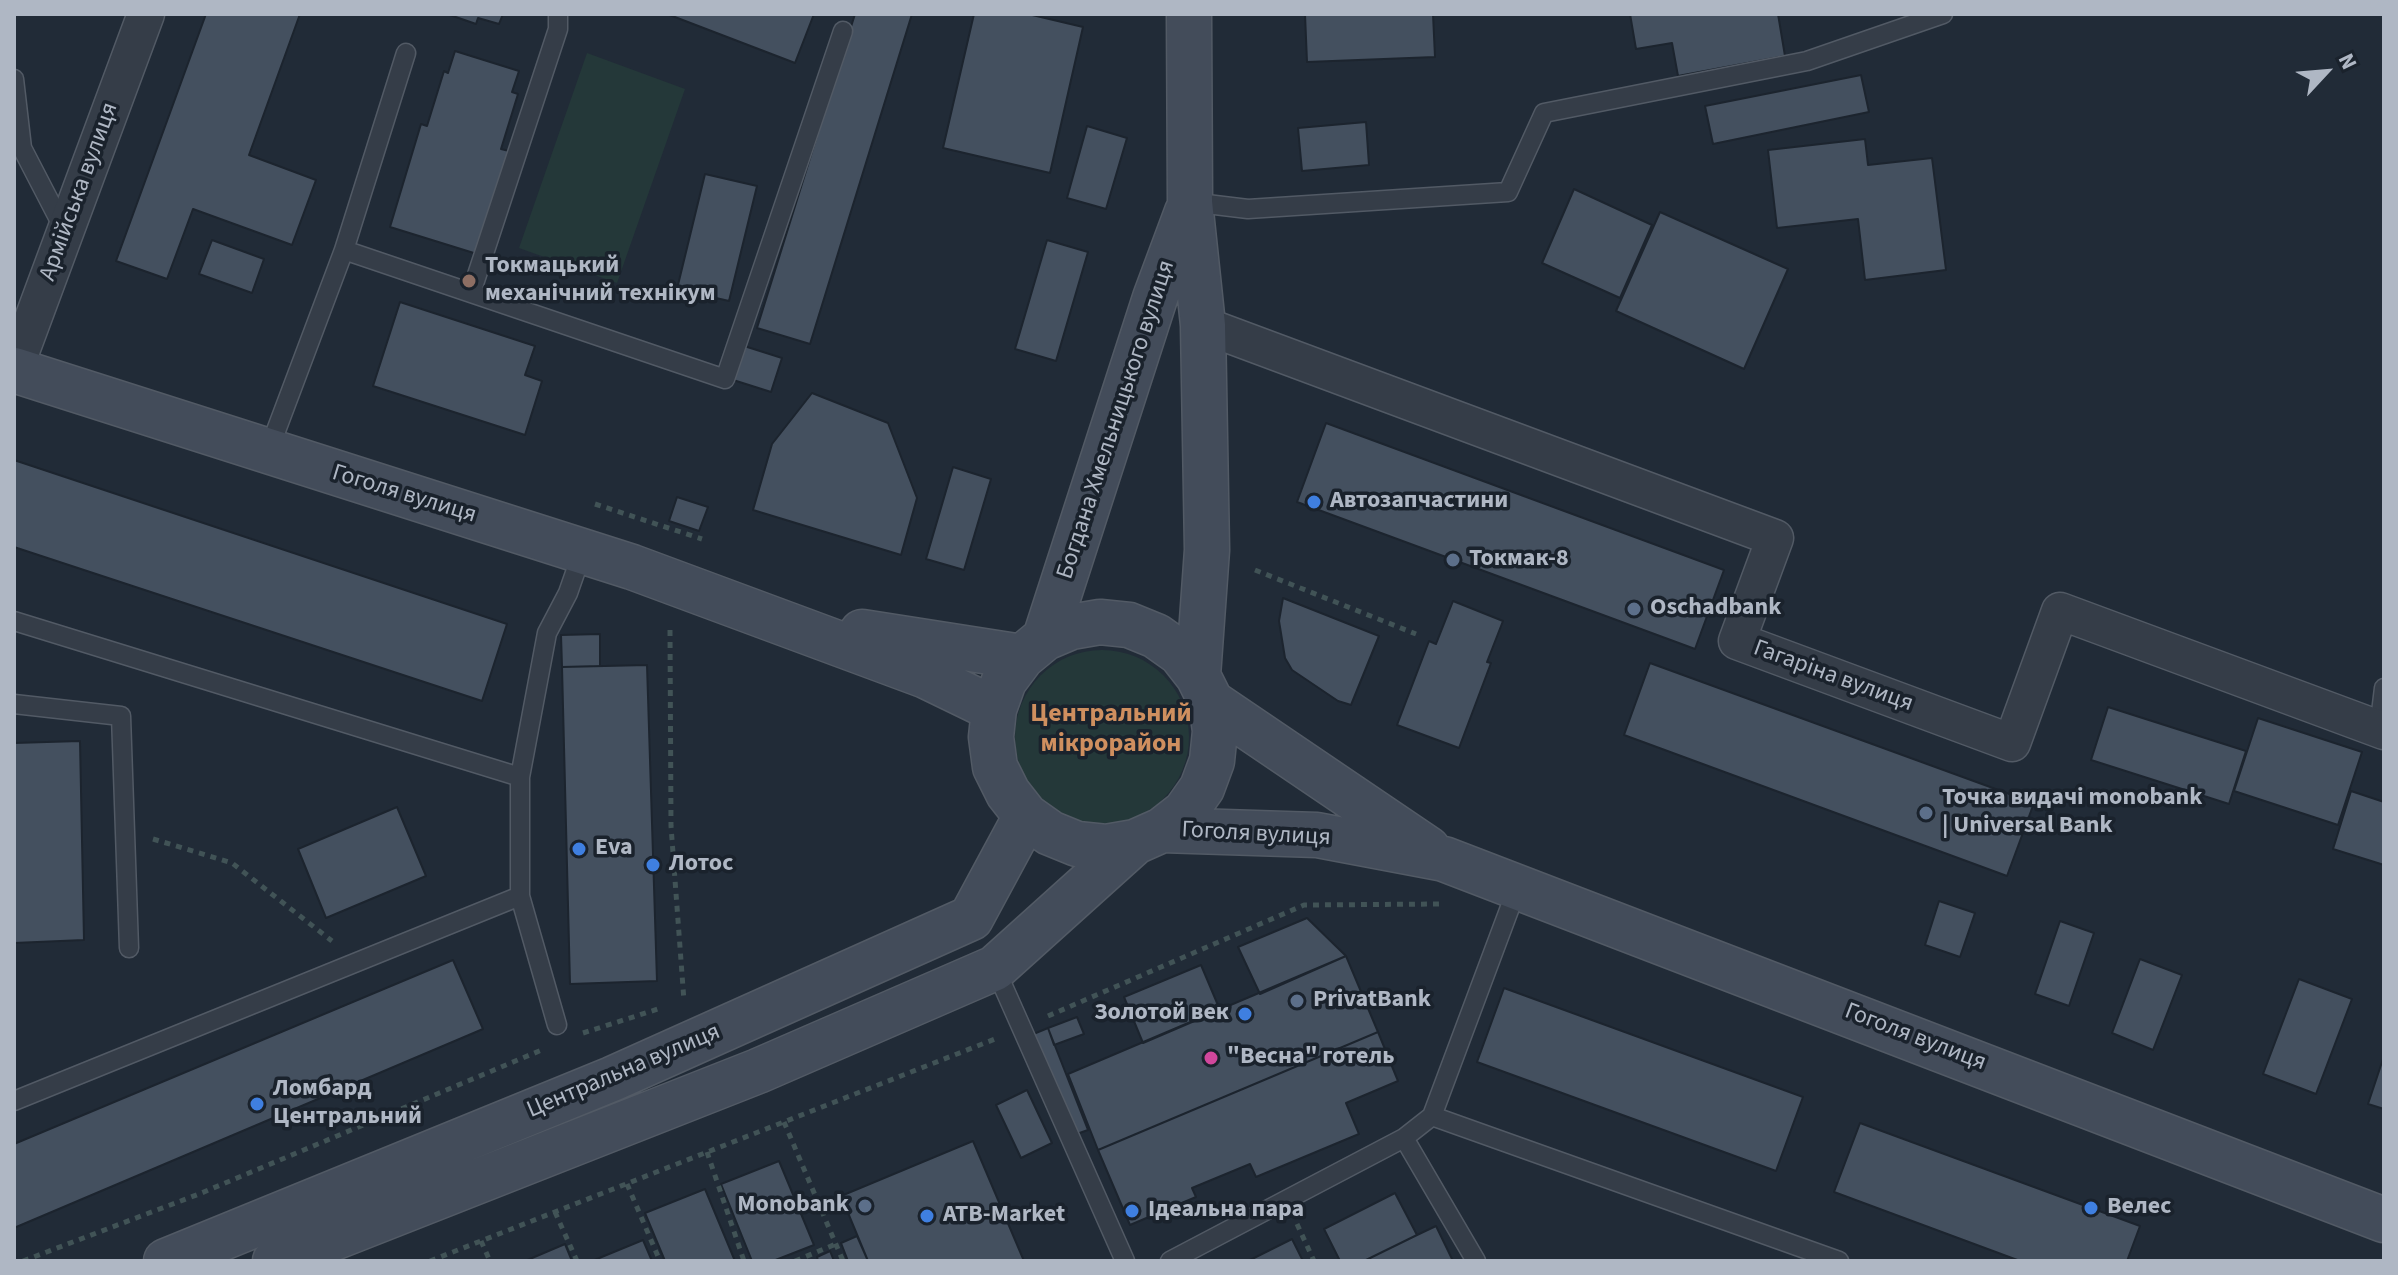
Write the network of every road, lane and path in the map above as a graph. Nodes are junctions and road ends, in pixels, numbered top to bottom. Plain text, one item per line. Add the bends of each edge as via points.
1 (146, 14) edge
2 (558, 14) edge
3 (1189, 14) edge
4 (1943, 14) edge
5 (843, 31) dead end
6 (406, 53) dead end
7 (14, 79) edge
8 (1190, 202) junction
9 (65, 232) junction
10 (344, 250) junction
11 (471, 293) junction
12 (1203, 325) junction
13 (14, 370) edge
14 (268, 452) junction
15 (595, 504) dead end
16 (702, 539) dead end
17 (583, 550) junction
18 (1255, 570) dead end
19 (14, 621) edge
20 (792, 624) junction
21 (670, 630) dead end
22 (1416, 634) dead end
23 (1033, 648) junction
24 (2384, 688) edge
25 (1205, 689) junction
26 (14, 704) edge
27 (994, 709) junction
28 (2382, 730) edge
29 (520, 777) junction
30 (1026, 816) junction
31 (125, 830) junction
32 (1149, 836) junction
33 (1444, 859) junction
34 (520, 896) junction
35 (1515, 898) junction
36 (129, 948) dead end
37 (359, 961) junction
38 (995, 968) junction
39 (695, 997) dead end
40 (684, 1001) junction
41 (557, 1025) dead end
42 (1022, 1028) junction
43 (577, 1036) dead end
44 (548, 1048) dead end
45 (14, 1101) edge
46 (1432, 1116) junction
47 (784, 1122) junction
48 (1404, 1138) junction
49 (707, 1152) junction
50 (627, 1184) junction
51 (555, 1212) junction
52 (2384, 1220) edge
53 (481, 1241) junction
54 (836, 1244) junction
55 (210, 1253) edge
56 (1118, 1259) edge
57 (23, 1261) edge
58 (166, 1261) edge
59 (275, 1261) edge
60 (430, 1261) edge
61 (490, 1261) edge
62 (577, 1261) edge
63 (660, 1261) edge
64 (744, 1261) edge
65 (795, 1261) edge
66 (843, 1261) edge
67 (1170, 1261) edge
68 (1476, 1261) edge
69 (1839, 1261) edge

1 - 9 street, Армійська вулиця
2 - 11 lane via 558,29
3 - 8 main road, Богдана Хмельницького вулиця
4 - 8 lane via 1807,61 1544,113 1508,192 1248,209
5 - 11 lane via 725,379
6 - 10 lane
7 - 9 lane via 22,148
8 - 12 main road, Богдана Хмельницького вулиця
8 - 23 main road, Богдана Хмельницького вулиця
9 - 13 street, Армійська вулиця
10 - 11 lane
10 - 14 lane
12 - 25 main road, Богдана Хмельницького вулиця
12 - 28 street, Гагаріна вулиця via 1775,538 1737,641 2012,743 2060,611
13 - 14 main road, Гоголя вулиця
14 - 17 main road, Гоголя вулиця
15 - 16 path
17 - 20 main road, Гоголя вулиця
17 - 29 lane via 547,633
18 - 22 path
19 - 29 lane
20 - 23 main road, Гоголя вулиця
20 - 27 main road, Гоголя вулиця via 926,676
21 - 40 path via 671,826
23 - 25 main road via 1071,627 1129,625 1180,653
23 - 27 main road via 1004,681
24 - 28 lane
25 - 32 main road via 1215,731 1202,788 1185,812
25 - 33 main road, Гоголя вулиця
26 - 31 lane via 121,716
27 - 30 main road via 995,767
29 - 34 lane
30 - 32 main road via 1077,844 1106,847
30 - 55 main road, Центральна вулиця via 971,918
31 - 36 lane
31 - 37 path via 232,863
32 - 33 main road, Гоголя вулиця via 1317,835
32 - 38 main road, Центральна вулиця
33 - 35 main road, Гоголя вулиця
34 - 37 lane
34 - 41 lane
35 - 42 path via 1489,903 1304,905
35 - 46 lane
35 - 52 main road, Гоголя вулиця
37 - 45 lane
38 - 42 lane
38 - 59 main road, Центральна вулиця via 758,1071
39 - 40 path
40 - 43 path
42 - 47 path
42 - 56 lane
44 - 57 path via 199,1194
46 - 48 lane
46 - 69 lane
47 - 49 path
47 - 54 path
48 - 67 lane
48 - 68 lane
49 - 50 path
49 - 64 path
50 - 51 path
50 - 63 path
51 - 53 path
51 - 62 path
53 - 60 path
53 - 61 path
54 - 65 path
54 - 66 path
55 - 58 main road, Центральна вулиця

